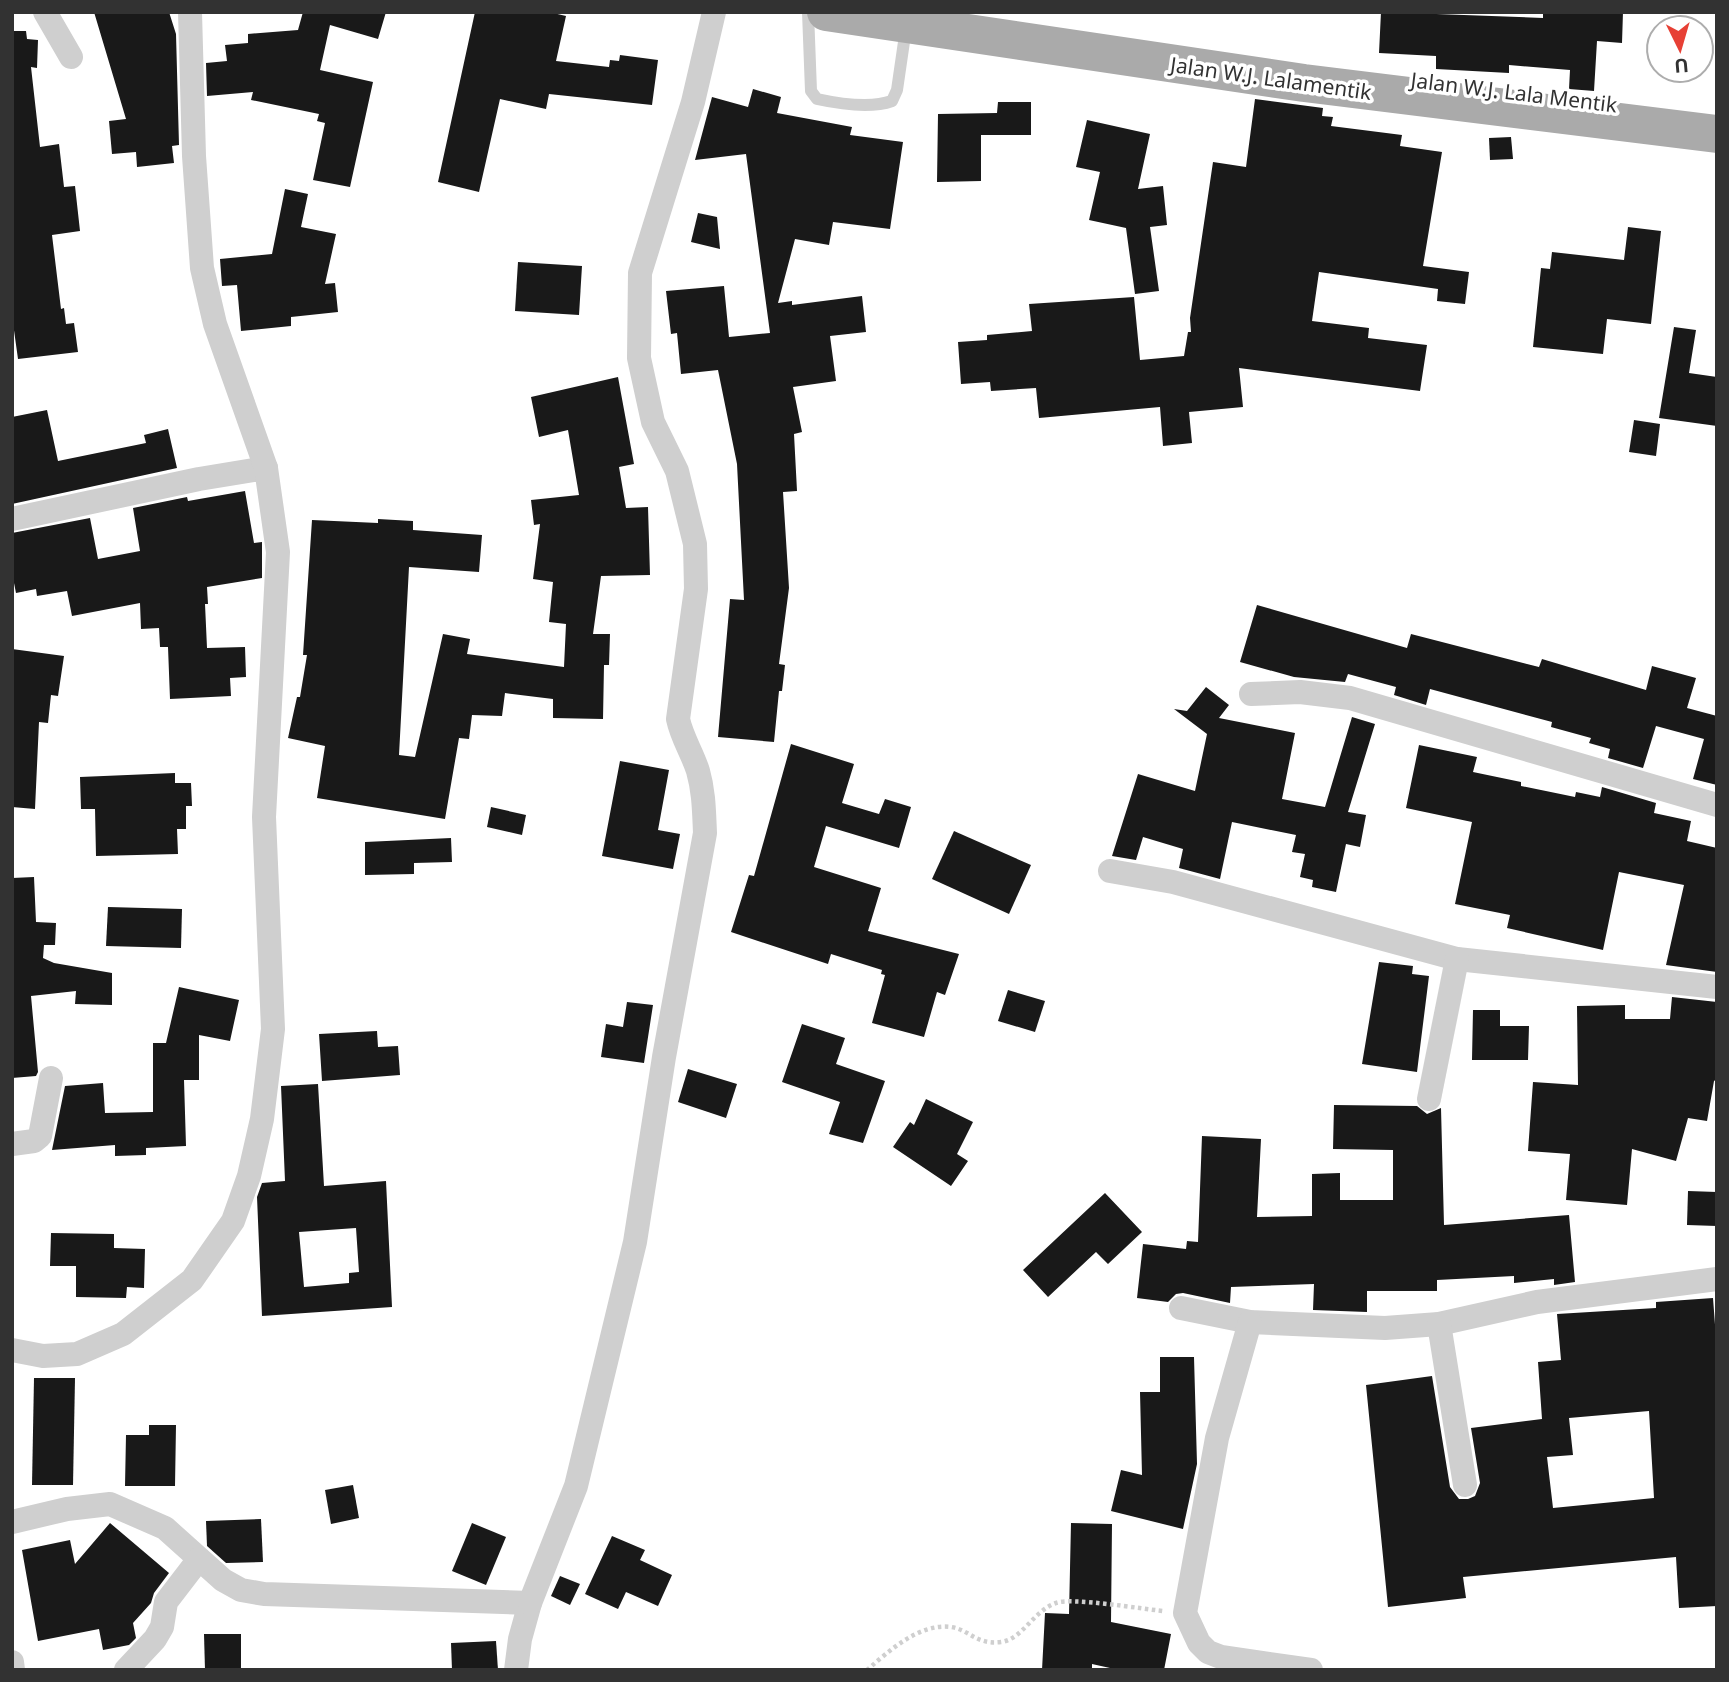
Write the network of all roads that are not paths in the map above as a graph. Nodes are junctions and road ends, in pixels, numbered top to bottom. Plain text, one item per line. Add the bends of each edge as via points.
1 (45, 12) edge
2 (190, 12) edge
3 (714, 12) edge
4 (808, 12) edge
5 (826, 12) edge
6 (904, 17) edge
7 (71, 57) dead end
8 (1717, 115) edge
9 (1717, 134) edge
10 (266, 468) junction
11 (12, 519) edge
12 (1251, 694) dead end
13 (1717, 805) edge
14 (1110, 871) dead end
15 (1457, 959) junction
16 (1717, 987) edge
17 (51, 1078) dead end
18 (1429, 1100) dead end
19 (12, 1144) edge
20 (1717, 1279) edge
21 (1181, 1308) dead end
22 (1250, 1322) junction
23 (1439, 1324) junction
24 (12, 1350) edge
25 (1465, 1485) dead end
26 (12, 1522) edge
27 (199, 1559) junction
28 (530, 1603) junction
29 (12, 1661) edge
30 (13, 1670) edge
31 (126, 1670) edge
32 (516, 1670) edge
33 (1311, 1670) edge

1 - 7 street
2 - 10 street via 202,268 215,324
3 - 28 street via 693,102 640,274 638,322 639,358 653,422 677,471 695,544 696,589 678,719 681,737 698,770 705,833 635,1242 576,1486
4 - 6 lane via 811,91 817,99 880,106 892,101 897,90
5 - 6 main road, Jalan W.J. Lalamentik
6 - 8 main road, Jalan W.J. Lala Mentik
6 - 9 main road, Jalan W.J. Lalamentik via 1317,85
10 - 11 street
10 - 24 street via 278,552 264,817 273,1029 249,1176 233,1220 192,1280 123,1335 77,1354 43,1356
12 - 13 street via 1300,692 1350,698
14 - 15 street via 1173,882
15 - 16 street
15 - 18 street
17 - 19 street via 40,1136
20 - 23 street via 1537,1302
21 - 22 street
22 - 23 street via 1385,1328
22 - 33 street via 1217,1438 1185,1613 1199,1643 1221,1657
23 - 25 street
26 - 27 street via 110,1504 164,1528
27 - 28 street via 241,1590 264,1594
27 - 31 street via 166,1602 155,1639
28 - 32 street
29 - 30 street

